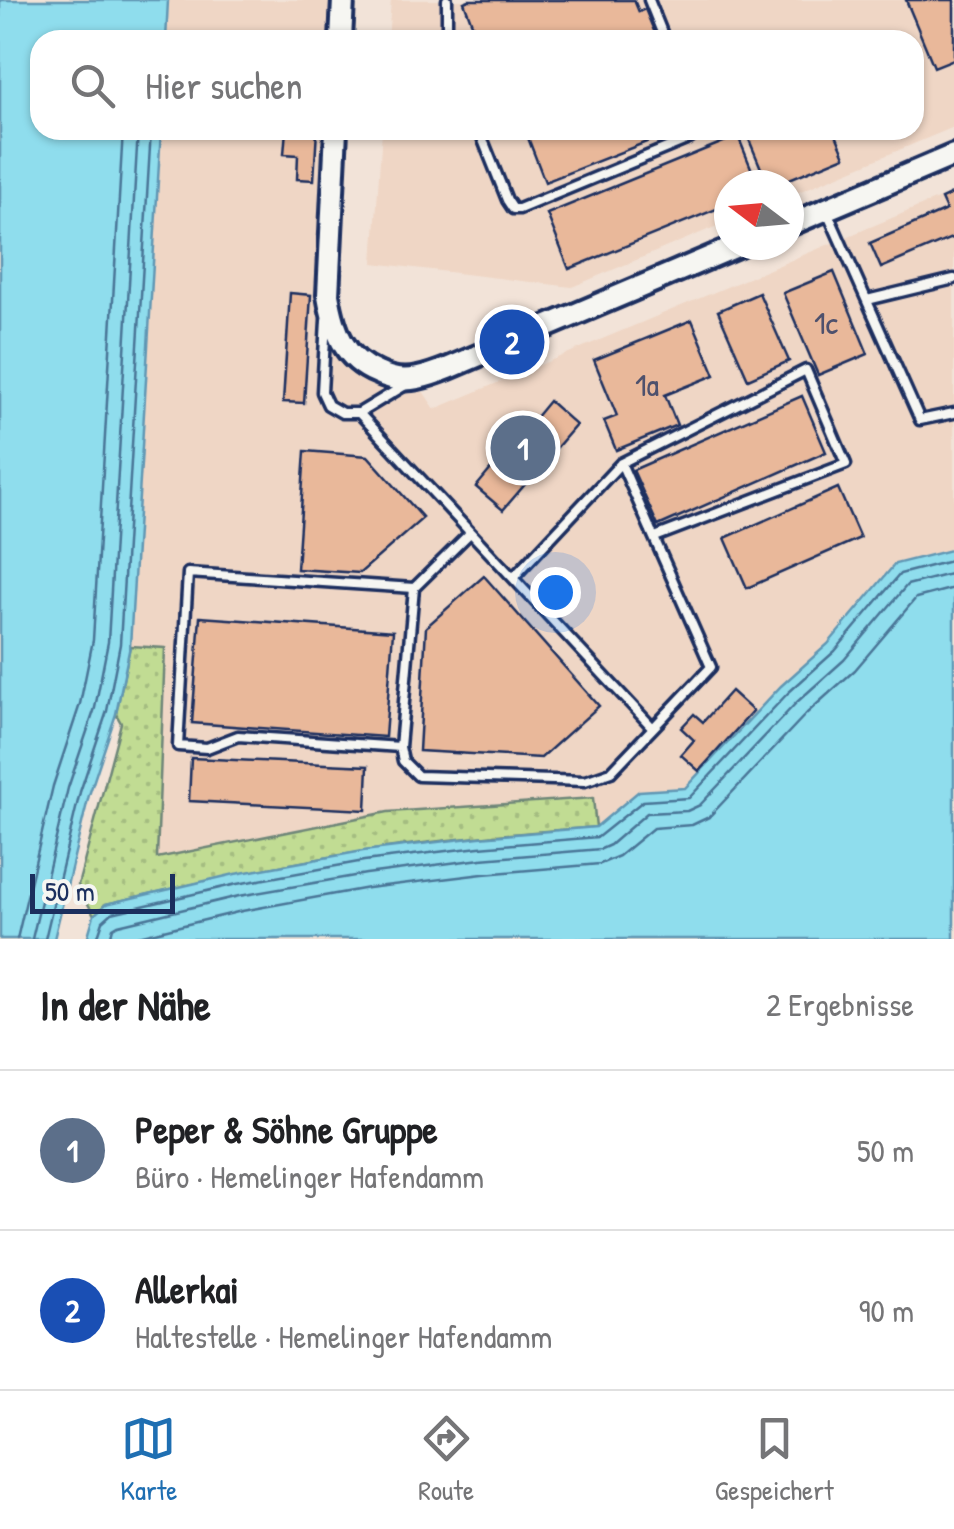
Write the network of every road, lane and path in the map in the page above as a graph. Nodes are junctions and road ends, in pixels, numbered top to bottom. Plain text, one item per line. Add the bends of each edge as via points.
1 (343, 0) edge
2 (446, 0) edge
3 (649, 0) edge
4 (342, 30) edge
5 (447, 30) edge
6 (661, 30) edge
7 (336, 140) edge
8 (482, 140) edge
9 (686, 140) edge
10 (954, 156) edge
11 (826, 209) junction
12 (804, 218) edge
13 (714, 256) edge
14 (954, 279) edge
15 (328, 295) junction
16 (866, 300) junction
17 (415, 379) junction
18 (359, 413) junction
19 (954, 413) edge
20 (621, 464) junction
21 (470, 532) junction
22 (655, 537) junction
23 (513, 578) junction
24 (414, 588) junction
25 (653, 728) junction
26 (400, 747) junction

1 - 4 street
2 - 5 lane
3 - 6 lane
7 - 15 street
8 - 9 lane via 506,200 520,210
10 - 11 street
11 - 12 street
11 - 16 lane
13 - 17 street
14 - 16 lane
15 - 17 street via 340,340 352,357 389,378
15 - 18 lane via 322,392 342,413
16 - 19 lane via 920,420
17 - 18 lane
18 - 21 lane
20 - 22 lane
20 - 22 lane via 806,370 846,464
20 - 23 lane
21 - 23 lane
21 - 24 lane
22 - 25 lane via 711,667
23 - 25 lane
24 - 26 lane
24 - 26 lane via 188,573 178,746 206,748 238,736
25 - 26 lane via 610,772 585,781 418,776

